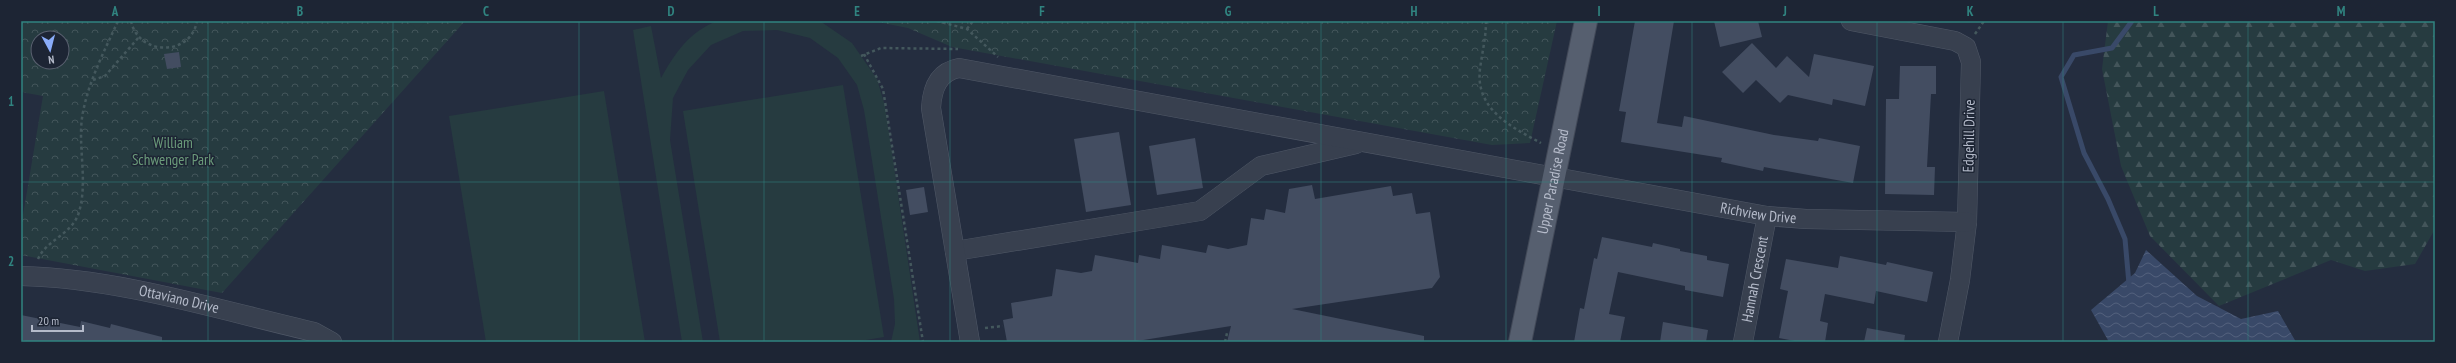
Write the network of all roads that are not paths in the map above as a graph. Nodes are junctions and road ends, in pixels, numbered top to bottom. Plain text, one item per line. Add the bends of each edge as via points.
1 (1586, 21) edge
2 (1851, 21) edge
3 (1363, 142) junction
4 (1553, 176) junction
5 (1768, 216) junction
6 (1967, 222) junction
7 (955, 251) junction
8 (26, 276) edge
9 (332, 342) edge
10 (970, 342) edge
11 (1520, 342) edge
12 (1743, 342) edge
13 (1948, 342) edge

1 - 4 main road, Upper Paradise Road
2 - 6 street, Edgehill Drive via 1955,41 1966,47 1971,62
3 - 4 street, Richview Drive
3 - 7 street via 1261,166 1200,211
3 - 7 street, Richview Drive via 958,68 945,73 936,83 931,111
4 - 5 street, Richview Drive
4 - 11 main road, Upper Paradise Road
5 - 6 street, Richview Drive
5 - 12 street, Hannah Crescent
6 - 13 street, Edgehill Drive via 1960,280
7 - 10 street, Richview Drive
8 - 9 street, Ottaviano Drive via 66,277 113,285 314,332

